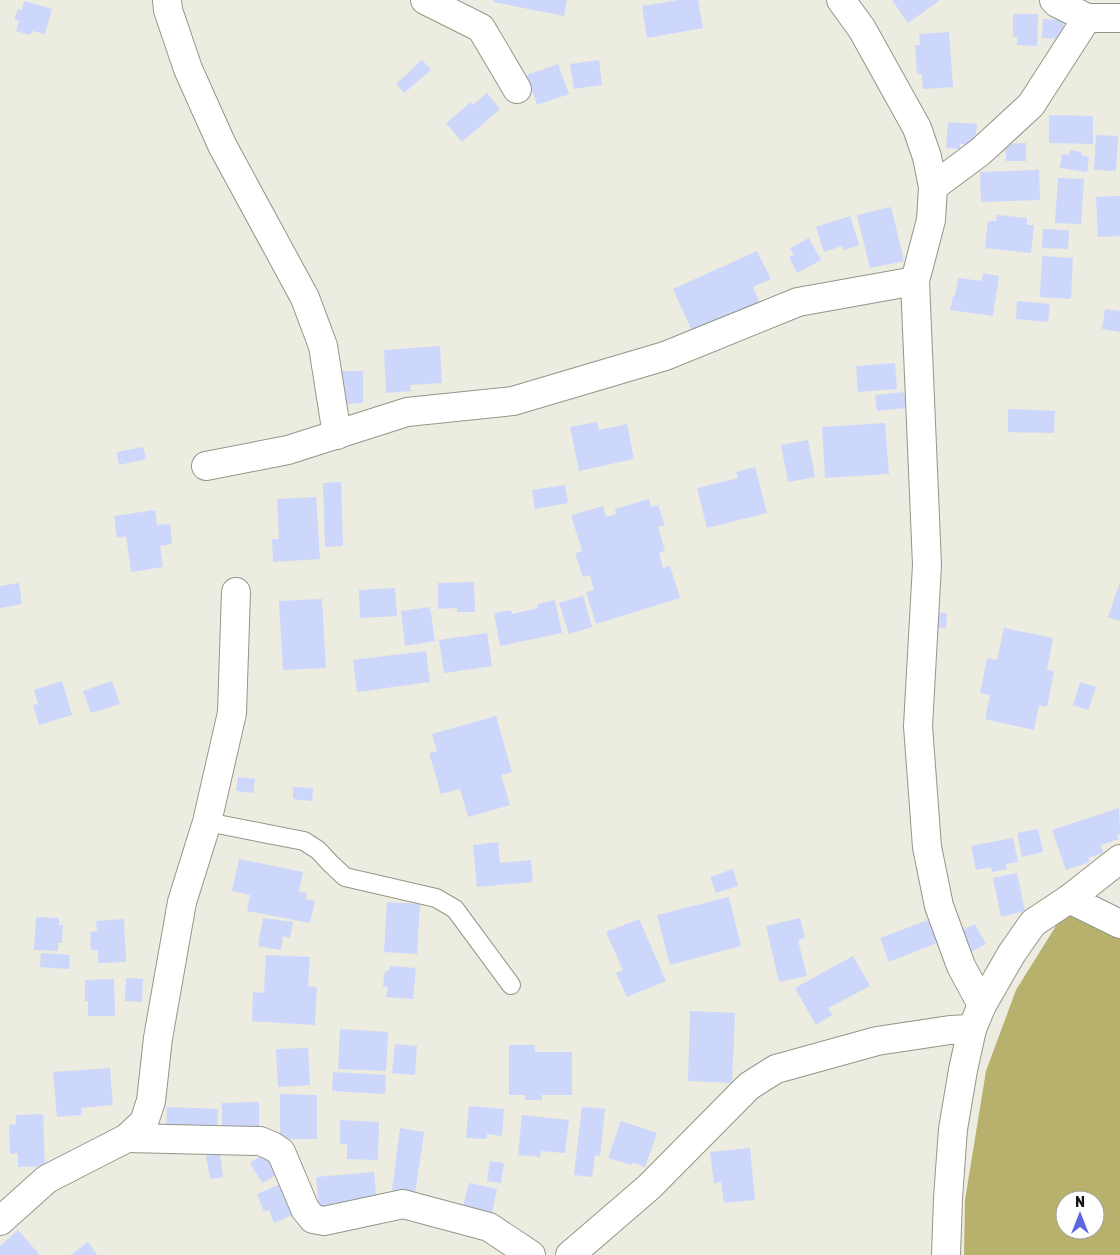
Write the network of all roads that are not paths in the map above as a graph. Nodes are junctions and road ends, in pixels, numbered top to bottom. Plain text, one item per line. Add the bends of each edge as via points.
1 (167, 0) edge
2 (425, 0) edge
3 (841, 0) edge
4 (1054, 0) edge
5 (1087, 18) junction
6 (1120, 18) edge
7 (517, 89) dead end
8 (933, 187) junction
9 (914, 281) junction
10 (337, 435) junction
11 (206, 466) dead end
12 (236, 592) dead end
13 (207, 822) junction
14 (1120, 859) edge
15 (1069, 899) junction
16 (1120, 924) edge
17 (511, 984) dead end
18 (977, 1017) junction
19 (128, 1138) junction
20 (0, 1221) edge
21 (531, 1255) edge
22 (570, 1255) edge
23 (946, 1255) edge

1 - 10 street via 188,69 222,145 304,298 323,346
2 - 7 street via 481,28
3 - 8 street via 862,29 917,128
4 - 5 street via 1056,4
5 - 6 street
5 - 8 street via 1031,105 980,152
8 - 9 street via 931,220
9 - 10 street via 798,302 665,356 513,401 407,412
9 - 18 street via 927,566 918,726 927,847 939,906
10 - 11 street via 288,450
12 - 13 street via 232,713
13 - 17 lane via 304,841 345,877 436,898 456,909
13 - 19 street via 182,902 158,1038 151,1101 144,1122
14 - 15 street
15 - 16 street
15 - 18 street via 1033,923 1012,953
18 - 22 street via 950,1030 877,1041 776,1069 749,1086 649,1187
18 - 23 street via 962,1070 953,1129
19 - 20 street via 47,1179
19 - 21 street via 260,1141 281,1152 304,1210 313,1219 324,1221 403,1204 489,1227

